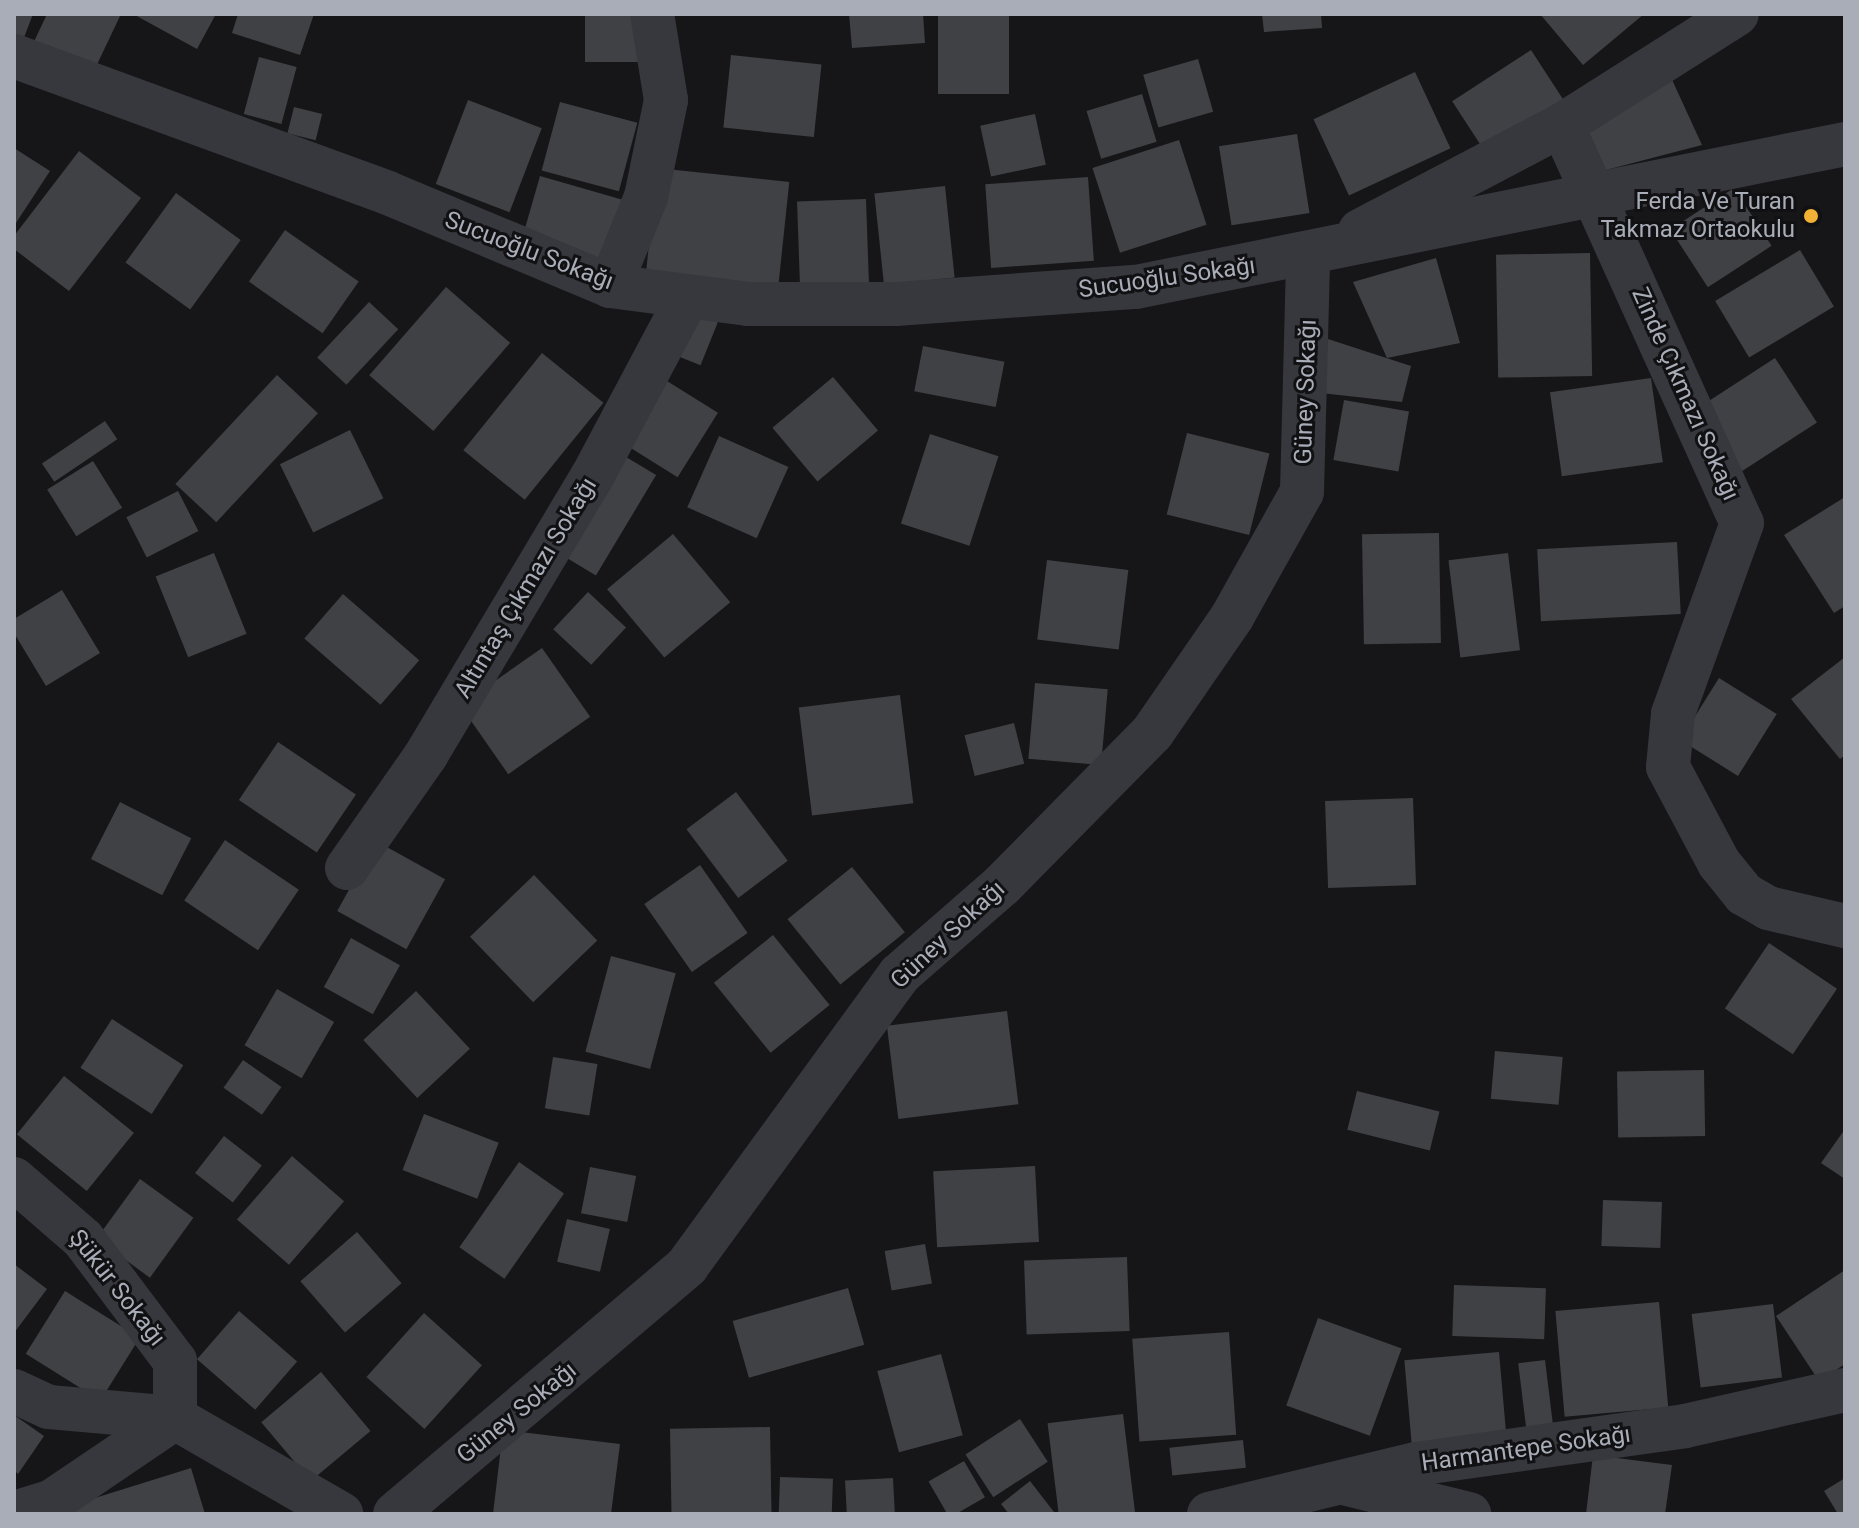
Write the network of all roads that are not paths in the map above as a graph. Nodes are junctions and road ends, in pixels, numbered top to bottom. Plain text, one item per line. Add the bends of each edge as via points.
1 (652, 14) edge
2 (1737, 14) edge
3 (14, 56) edge
4 (1562, 125) junction
5 (1845, 144) edge
6 (1595, 193) junction
7 (1308, 258) junction
8 (610, 286) junction
9 (687, 298) junction
10 (347, 868) dead end
11 (1845, 926) edge
12 (14, 1179) edge
13 (1845, 1390) edge
14 (14, 1391) edge
15 (175, 1418) junction
16 (1341, 1482) junction
17 (14, 1513) edge
18 (341, 1514) edge
19 (395, 1514) edge
20 (1209, 1514) edge
21 (1469, 1514) edge

1 - 8 street via 666,100 646,197
2 - 4 street, Sucuoğlu Sokağı
3 - 8 street, Sucuoğlu Sokağı via 388,193
4 - 6 street, Zinde Çıkmazı Sokağı
4 - 7 street, Sucuoğlu Sokağı
5 - 6 street, Sucuoğlu Sokağı
6 - 7 street, Sucuoğlu Sokağı
6 - 11 street, Zinde Çıkmazı Sokağı via 1742,523 1673,714 1668,767 1719,863 1744,894 1768,908
7 - 9 street, Sucuoğlu Sokağı via 1136,287 896,304
7 - 19 street, Güney Sokağı via 1302,492 1232,617 1152,733 1002,885 900,974 687,1266
8 - 9 street, Sucuoğlu Sokağı
9 - 10 street, Altıntaş Çıkmazı Sokağı via 584,491 426,755
12 - 15 street, Şükür Sokağı via 83,1239 175,1361
13 - 16 street, Harmantepe Sokağı via 1685,1426 1416,1464
14 - 15 street via 49,1407
15 - 17 street via 51,1502
15 - 18 street
16 - 20 street, Harmantepe Sokağı
16 - 21 street

